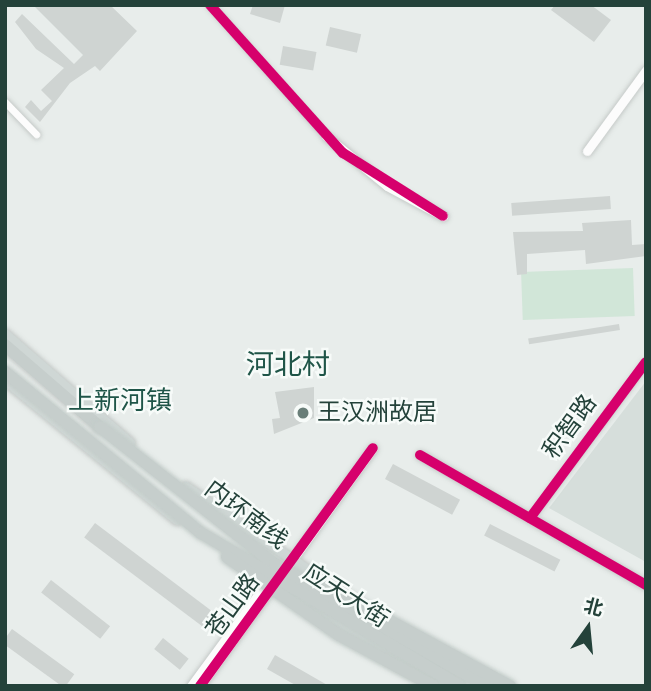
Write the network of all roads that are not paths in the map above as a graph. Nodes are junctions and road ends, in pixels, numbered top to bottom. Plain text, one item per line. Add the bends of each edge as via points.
1 (210, 5) edge
2 (646, 70) edge
3 (5, 102) edge
4 (36, 134) dead end
5 (326, 135) joint
6 (587, 151) dead end
7 (443, 216) dead end
8 (5, 334) edge
9 (5, 345) edge
10 (646, 362) edge
11 (5, 372) edge
12 (5, 380) edge
13 (373, 448) dead end
14 (420, 455) dead end
15 (213, 515) junction
16 (530, 518) junction
17 (201, 533) junction
18 (288, 558) junction
19 (646, 584) edge
20 (270, 585) junction
21 (191, 686) edge
22 (200, 686) edge
23 (433, 686) edge
24 (445, 686) edge
25 (460, 686) edge
26 (486, 686) edge
27 (500, 686) edge
28 (510, 686) edge

1 - 5 street
2 - 6 street
3 - 4 street
5 - 7 street via 387,186
8 - 18 main road, 应天大街 via 175,480
9 - 15 highway, 内环南线, bridge via 165,482
10 - 16 street, 积智路
11 - 17 highway, 内环南线, bridge
12 - 20 main road, 应天大街 via 143,496
13 - 18 street, 苍山路
14 - 16 street
15 - 26 highway, 内环南线, bridge via 275,564
15 - 28 highway, bridge via 312,579
16 - 19 street
17 - 23 highway, bridge via 258,582
17 - 25 highway, 内环南线, bridge
18 - 20 street, 苍山路
18 - 27 main road, 应天大街
20 - 21 street, 苍山路
20 - 22 street, 苍山路
20 - 24 main road, 应天大街

